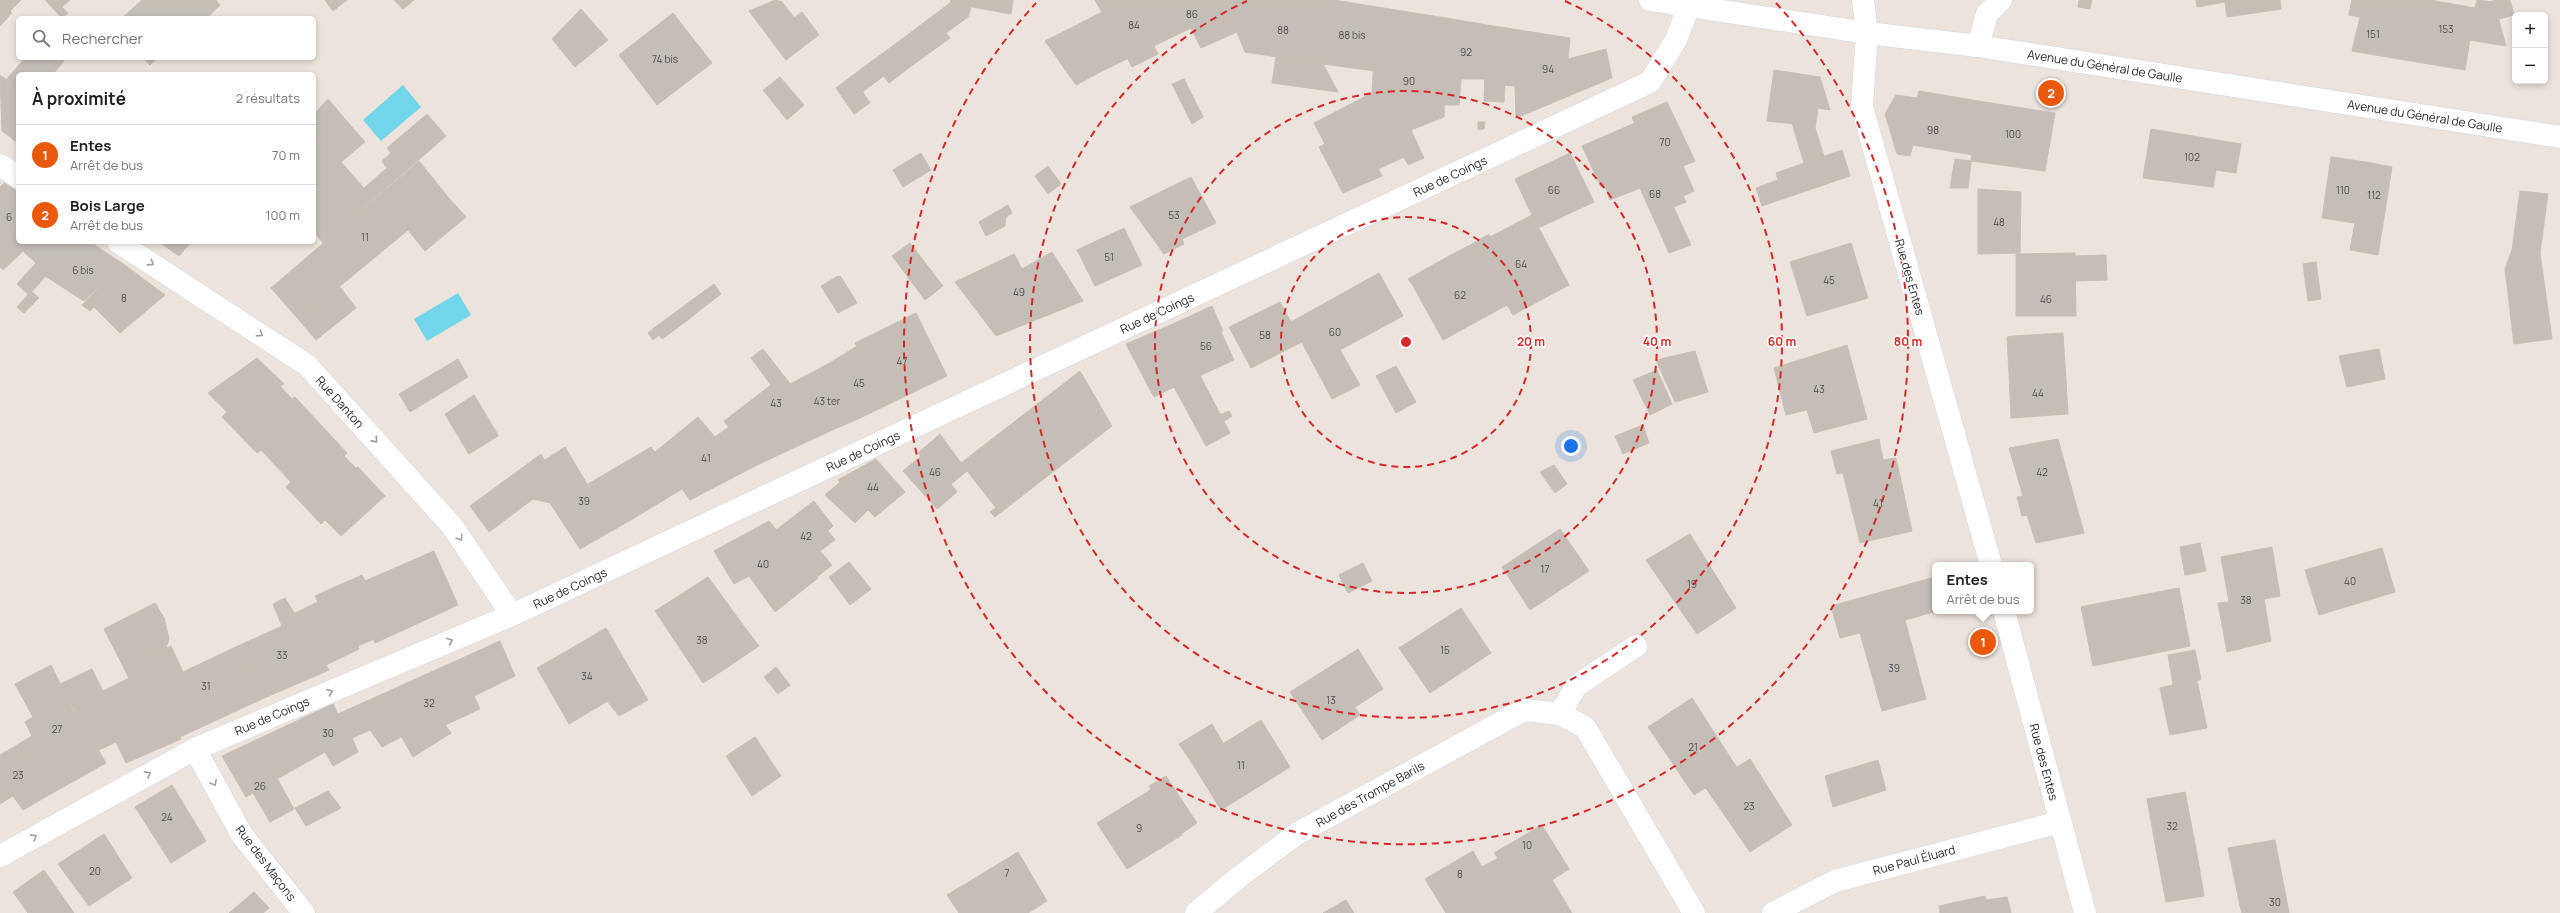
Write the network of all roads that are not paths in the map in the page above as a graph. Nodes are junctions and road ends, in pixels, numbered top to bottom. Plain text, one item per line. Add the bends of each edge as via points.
1 (1650, 0) edge
2 (1863, 0) edge
3 (2001, 0) edge
4 (1689, 6) junction
5 (1867, 33) junction
6 (1978, 46) junction
7 (2560, 137) edge
8 (0, 165) edge
9 (16, 176) edge
10 (121, 244) edge
11 (1990, 562) edge
12 (2005, 614) edge
13 (512, 615) junction
14 (1636, 646) dead end
15 (1560, 714) junction
16 (195, 748) junction
17 (2060, 822) junction
18 (0, 856) edge
19 (304, 913) edge
20 (1196, 913) edge
21 (1694, 913) edge
22 (1773, 913) edge
23 (2085, 913) edge

1 - 4 street, Avenue du Général de Gaulle
2 - 5 street, Rue des Entes
3 - 6 street via 1987,14
4 - 5 street, Avenue du Général de Gaulle
4 - 13 street, Rue de Coings via 1676,40 1650,82
5 - 6 street, Avenue du Général de Gaulle
5 - 11 street, Rue des Entes via 1862,107
6 - 7 street, Avenue du Général de Gaulle
8 - 9 street
10 -> 13 street, Rue Danton via 307,365 452,526
12 - 17 street, Rue des Entes
16 -> 13 street, Rue de Coings
14 - 15 street via 1576,686
15 - 20 street, Rue des Trompe Barils via 1524,710 1298,833
15 - 21 street, Rue des Trompe Barils via 1585,727
18 -> 16 street, Rue de Coings
16 -> 19 street, Rue des Maçons via 242,835
17 - 22 street, Rue Paul Éluard via 1835,881
17 - 23 street, Rue des Entes

